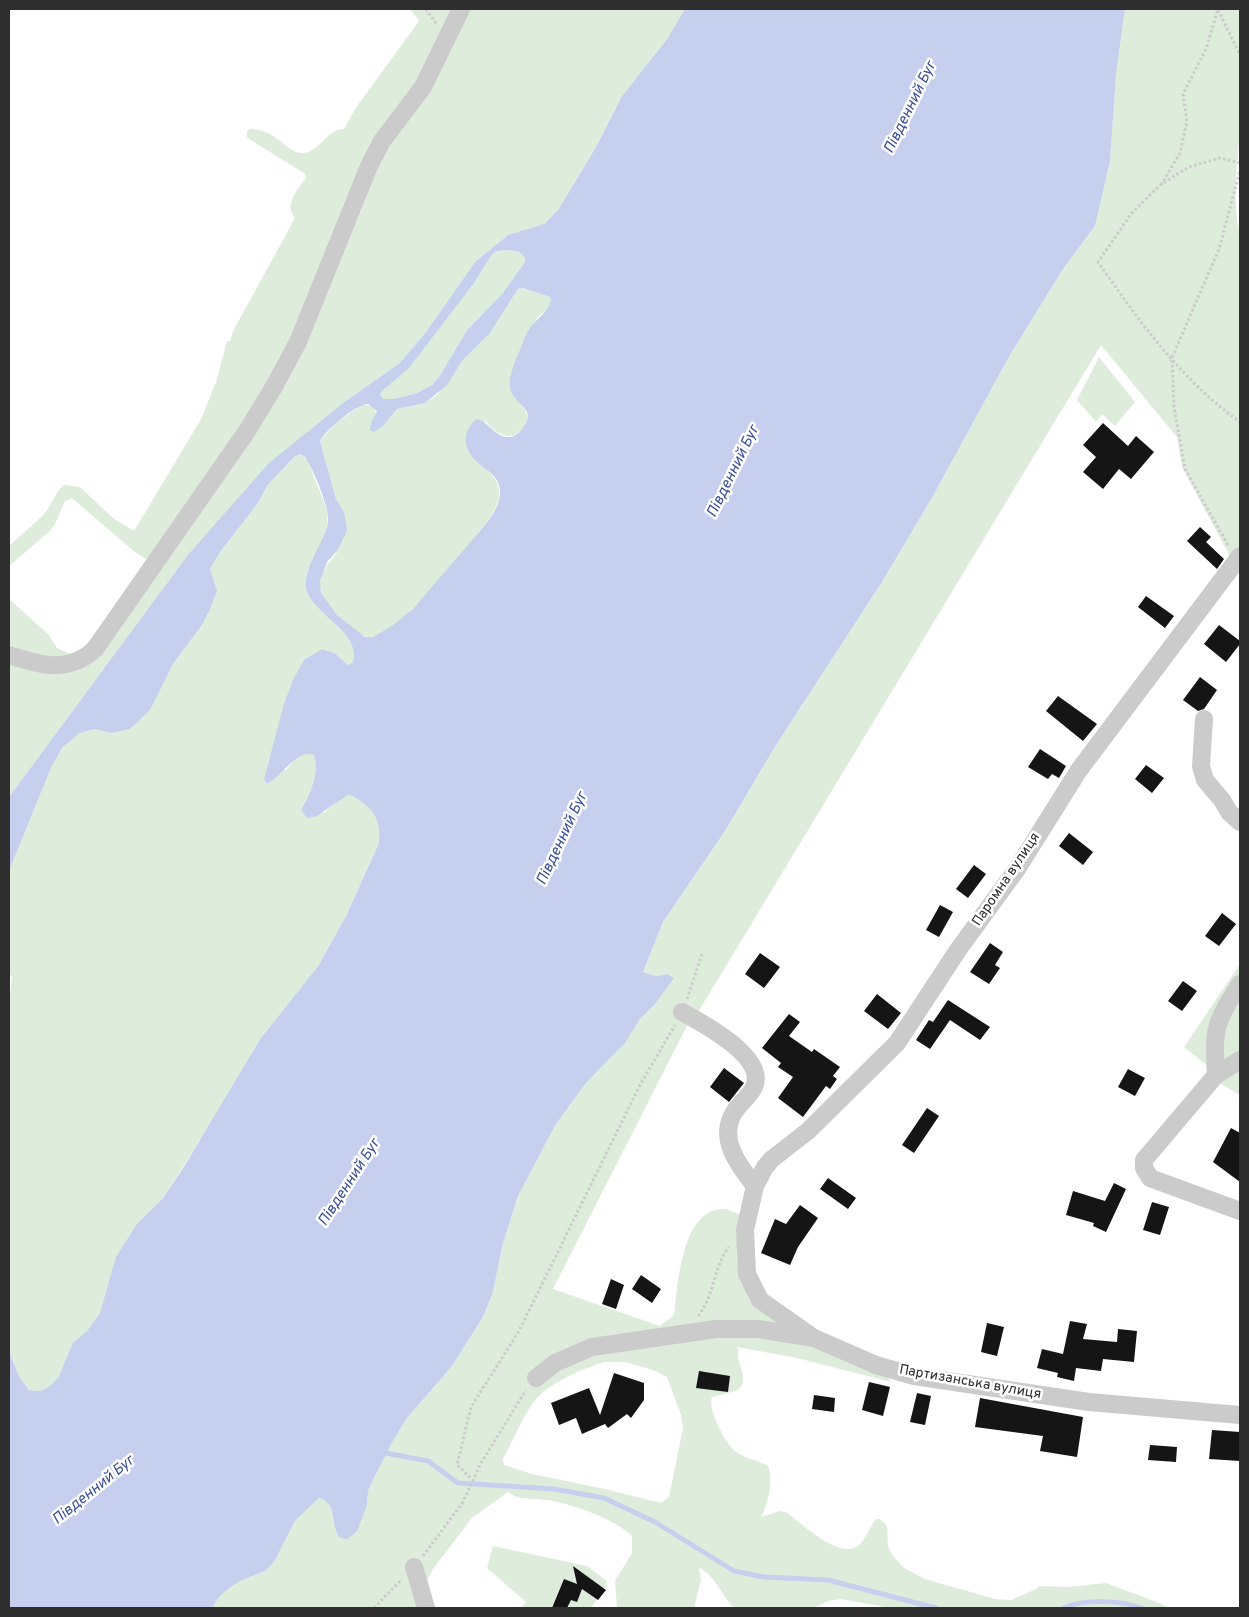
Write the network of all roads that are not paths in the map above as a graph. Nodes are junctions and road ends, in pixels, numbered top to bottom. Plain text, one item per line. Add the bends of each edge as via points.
1 (461, 9) edge
2 (1238, 559) edge
3 (9, 655) edge
4 (1204, 719) dead end
5 (1240, 822) edge
6 (1240, 984) edge
7 (682, 1012) road end
8 (1240, 1060) edge
9 (1216, 1075) junction
10 (755, 1186) junction
11 (1240, 1211) edge
12 (814, 1338) junction
13 (536, 1378) road end
14 (1240, 1415) edge
15 (414, 1567) road end
16 (426, 1608) edge

1 - 3 street via 423,87 382,141 369,166 298,342 275,386 146,577 95,649 81,660 50,666
2 - 10 street, Паромна вулиця via 1079,770 1017,868 896,1043 808,1131 772,1159
4 - 5 street via 1201,766 1205,780 1228,812
6 - 9 street via 1222,1013 1215,1032
7 - 10 street via 709,1026 740,1050 754,1071 754,1087 728,1122 728,1134 735,1156
8 - 9 street
9 - 11 street via 1144,1160 1144,1168 1150,1178
10 - 12 street, Паромна вулиця via 745,1230 747,1274 752,1288 760,1300
12 - 13 street, Партизанська вулиця via 758,1329 716,1330 592,1347 555,1363
12 - 14 street, Партизанська вулиця via 876,1364 922,1377 1089,1402
15 - 16 street

